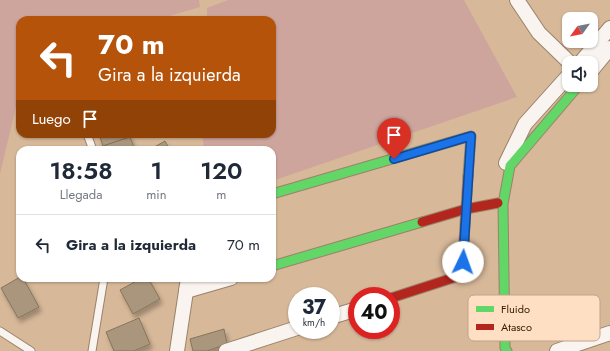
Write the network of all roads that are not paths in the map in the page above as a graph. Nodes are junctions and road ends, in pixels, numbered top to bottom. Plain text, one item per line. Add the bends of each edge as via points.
1 (517, 0) edge
2 (610, 28) edge
3 (610, 48) edge
4 (563, 56) edge
5 (586, 56) edge
6 (598, 63) edge
7 (562, 83) edge
8 (573, 92) edge
9 (276, 193) edge
10 (498, 203) junction
11 (466, 209) junction
12 (276, 265) edge
13 (103, 282) edge
14 (205, 282) edge
15 (187, 285) edge
16 (400, 295) edge
17 (497, 295) edge
18 (504, 295) edge
19 (0, 331) edge
20 (288, 331) edge
21 (610, 333) edge
22 (600, 336) edge
23 (499, 341) edge
24 (505, 341) edge
25 (586, 341) edge
26 (31, 351) edge
27 (92, 351) edge
28 (177, 351) edge
29 (226, 351) edge
30 (500, 351) edge
31 (507, 351) edge
32 (557, 351) edge

1 - 4 street via 539,33
2 - 5 street
3 - 6 street
7 - 10 street via 525,124 505,165
8 - 18 street via 510,166 503,204
9 - 11 street via 471,136
10 - 11 street
10 - 17 street
11 - 12 street
11 - 16 street via 462,275
13 - 27 lane
14 - 15 street
15 - 28 street
19 - 26 lane
20 - 29 street
21 - 22 street
23 - 30 street
24 - 31 street
25 - 32 street

